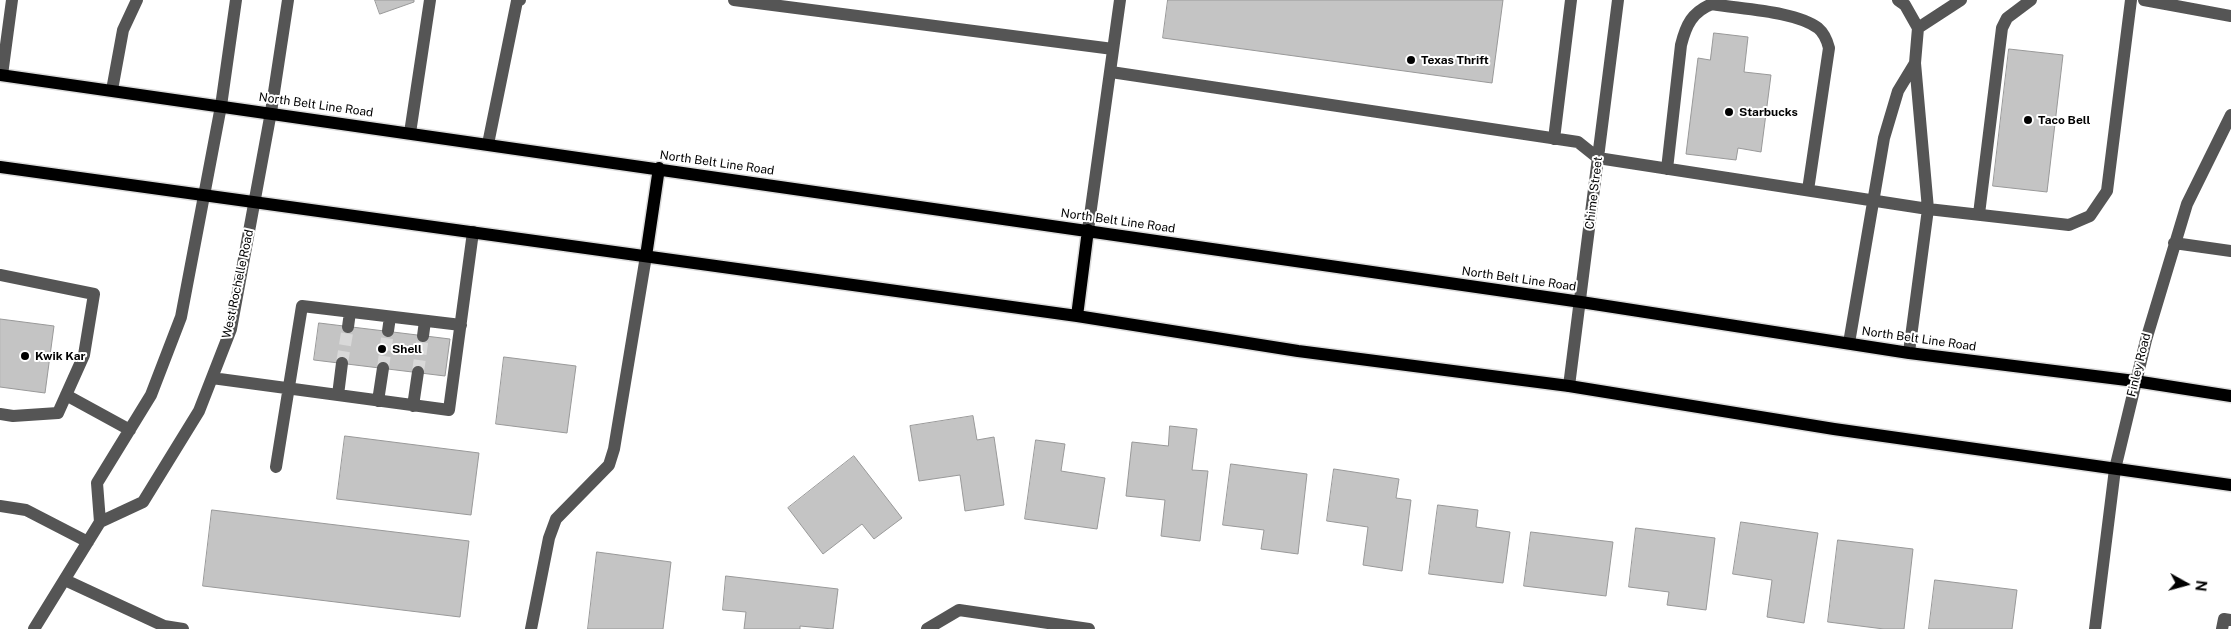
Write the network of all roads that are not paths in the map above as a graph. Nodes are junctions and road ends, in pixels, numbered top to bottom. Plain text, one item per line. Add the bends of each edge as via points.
1 (12, 0) edge
2 (137, 0) edge
3 (236, 0) edge
4 (288, 0) edge
5 (430, 0) edge
6 (515, 0) edge
7 (734, 0) edge
8 (1120, 0) edge
9 (1571, 0) edge
10 (1618, 0) edge
11 (1898, 0) edge
12 (1961, 0) edge
13 (2032, 0) edge
14 (2131, 0) edge
15 (2144, 0) edge
16 (2231, 16) edge
17 (1918, 28) junction
18 (1113, 49) junction
19 (1915, 62) junction
20 (1110, 72) junction
21 (1, 75) edge
22 (112, 90) junction
23 (221, 106) junction
24 (272, 112) junction
25 (2231, 114) edge
26 (410, 133) junction
27 (1554, 139) junction
28 (488, 144) junction
29 (1598, 158) junction
30 (0, 167) edge
31 (659, 168) junction
32 (1666, 169) junction
33 (1808, 190) junction
34 (204, 195) junction
35 (1874, 201) junction
36 (255, 202) junction
37 (1928, 210) junction
38 (1979, 214) junction
39 (1088, 230) junction
40 (474, 232) junction
41 (2174, 243) junction
42 (2231, 251) edge
43 (646, 256) junction
44 (0, 276) edge
45 (1581, 302) junction
46 (350, 312) junction
47 (1077, 316) junction
48 (390, 317) junction
49 (425, 321) junction
50 (461, 325) junction
51 (348, 326) tunnel mouth
52 (388, 332) tunnel mouth
53 (423, 336) tunnel mouth
54 (1849, 343) junction
55 (1909, 352) junction
56 (342, 363) tunnel mouth
57 (383, 368) tunnel mouth
58 (418, 372) tunnel mouth
59 (212, 378) junction
60 (2135, 381) junction
61 (1569, 386) junction
62 (289, 388) junction
63 (66, 395) junction
64 (338, 395) junction
65 (2231, 396) edge
66 (378, 401) junction
67 (413, 406) junction
68 (0, 414) edge
69 (130, 430) junction
70 (276, 467) dead end
71 (2114, 469) junction
72 (2231, 485) edge
73 (0, 506) edge
74 (100, 522) junction
75 (88, 542) junction
76 (65, 580) junction
77 (2231, 620) edge
78 (34, 629) edge
79 (183, 629) edge
80 (530, 629) edge
81 (927, 629) edge
82 (1089, 629) edge
83 (2095, 629) edge
84 (2222, 629) edge

1 - 21 street
2 - 22 street via 123,30
3 - 23 street
4 - 24 street, West Rochelle Road
5 - 26 street
6 - 28 street
7 - 18 street
8 - 18 street
9 - 27 street
10 - 29 street, Chime Street
11 - 17 street via 1905,5
12 - 17 street
13 - 38 street via 2007,18 2002,28
14 - 38 street via 2107,191 2090,216 2069,225
15 - 16 street
17 - 19 street
18 - 20 street
19 - 35 street via 1898,92 1884,138
19 - 37 street
20 - 27 street
20 - 39 street
21 - 22 main road, North Belt Line Road
22 - 23 main road, North Belt Line Road
23 - 24 main road, North Belt Line Road
23 - 34 street
24 - 26 main road, North Belt Line Road
24 - 36 street, West Rochelle Road
25 - 41 street, Finley Road via 2187,204
26 - 28 main road, North Belt Line Road
27 - 29 street via 1578,142
28 - 31 main road, North Belt Line Road
29 - 32 street
29 - 45 street, Chime Street
30 - 34 main road
31 - 39 main road, North Belt Line Road
31 - 43 main road
32 - 33 street
32 - 33 street via 1684,31 1700,9 1712,4 1792,16 1808,21 1827,39 1827,65
33 - 35 street
34 - 36 main road
34 - 69 street via 181,317 151,395
35 - 37 street
35 - 54 street
36 - 40 main road
36 - 59 street, West Rochelle Road via 231,329
37 - 38 street
37 - 55 street
39 - 45 main road, North Belt Line Road
39 - 47 main road
40 - 43 main road
40 - 50 street
41 - 42 street
41 - 60 street, Finley Road
43 - 47 main road
43 - 80 street via 614,449 608,465 556,519
44 - 63 street via 94,294 84,355
45 - 54 main road, North Belt Line Road
45 - 61 street, Chime Street
46 - 48 street
46 - 51 street
46 - 62 street via 302,306
47 - 61 main road via 1298,351
48 - 49 street
48 - 52 street
49 - 50 street
49 - 53 street
50 - 67 street via 449,410
54 - 55 main road, North Belt Line Road
55 - 60 main road, North Belt Line Road
56 - 64 street
57 - 66 street
58 - 67 street
59 - 62 street
59 - 74 street, West Rochelle Road via 199,411 143,502
60 - 65 main road, North Belt Line Road
60 - 71 street, Finley Road
61 - 71 main road via 1834,430
62 - 64 street
62 - 70 street
63 - 68 street via 58,413
63 - 69 street
64 - 66 street
66 - 67 street
69 - 74 street via 97,482
71 - 72 main road
71 - 83 street, Finley Road
73 - 75 street via 26,510
74 - 75 street
75 - 76 street
76 - 78 street
76 - 79 street via 164,626
77 - 84 street via 2224,619
81 - 82 street via 959,610

